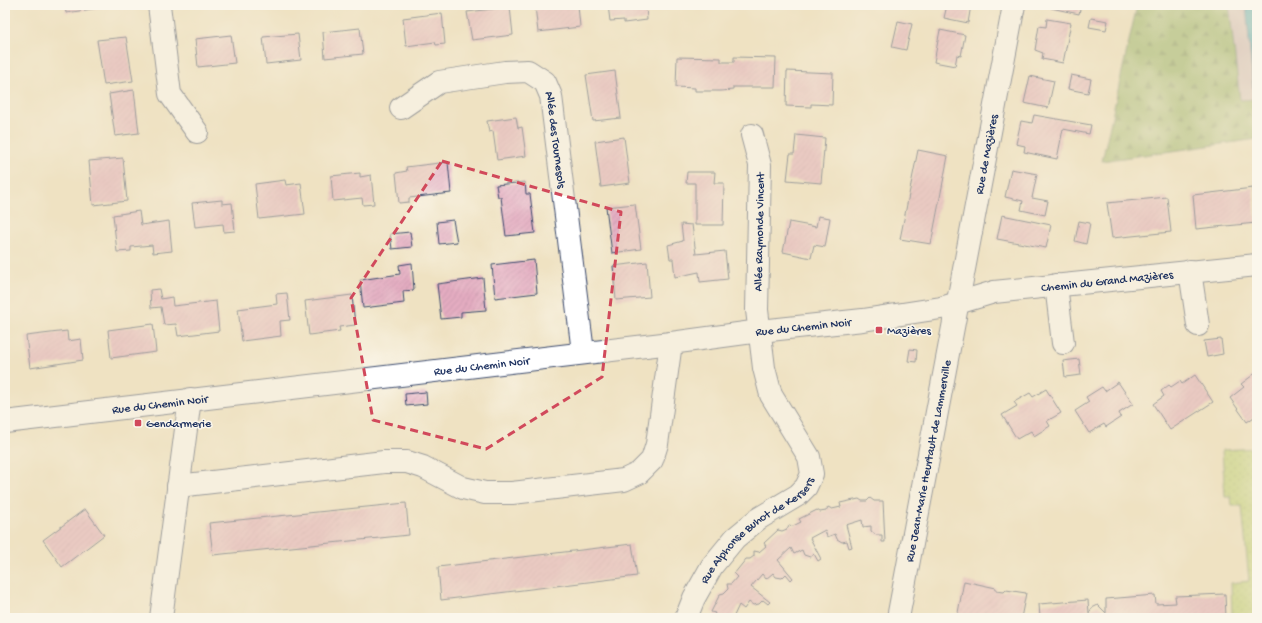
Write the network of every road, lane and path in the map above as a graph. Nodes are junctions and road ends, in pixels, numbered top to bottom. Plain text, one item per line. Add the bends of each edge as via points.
1 (159, 5) edge
2 (1014, 5) edge
3 (401, 108) dead end
4 (197, 132) dead end
5 (752, 135) dead end
6 (1257, 265) edge
7 (1190, 271) junction
8 (1056, 285) junction
9 (958, 304) junction
10 (1198, 325) dead end
11 (760, 331) junction
12 (671, 343) junction
13 (1063, 343) dead end
14 (583, 352) junction
15 (190, 400) junction
16 (5, 422) edge
17 (178, 486) junction
18 (161, 618) edge
19 (686, 618) edge
20 (898, 618) edge

1 - 4 street via 170,94
2 - 9 street, Rue de Mazières
3 - 14 street, Allée des Tournesols via 440,82 528,71 545,82 551,96
5 - 11 street, Allée Raymonde Vincent via 760,165 757,310
6 - 7 street, Chemin du Grand Mazières
7 - 8 street, Chemin du Grand Mazières
7 - 10 street
8 - 9 street, Chemin du Grand Mazières via 994,292
8 - 13 street
9 - 11 street, Rue du Chemin Noir via 863,320
9 - 20 street, Rue Jean-Marie Heurtault de Lammerville
11 - 12 street, Rue du Chemin Noir
11 - 19 street, Rue Alphonse Buhot de Kersers via 764,368 771,394 809,457 812,474 806,487 798,495 758,519 734,538 712,566
12 - 14 street, Rue du Chemin Noir
12 - 17 street via 657,444 652,460 640,474 624,480 512,493 485,493 463,488 423,467 384,462
14 - 15 street, Rue du Chemin Noir
15 - 16 street, Rue du Chemin Noir
15 - 17 street
17 - 18 street

